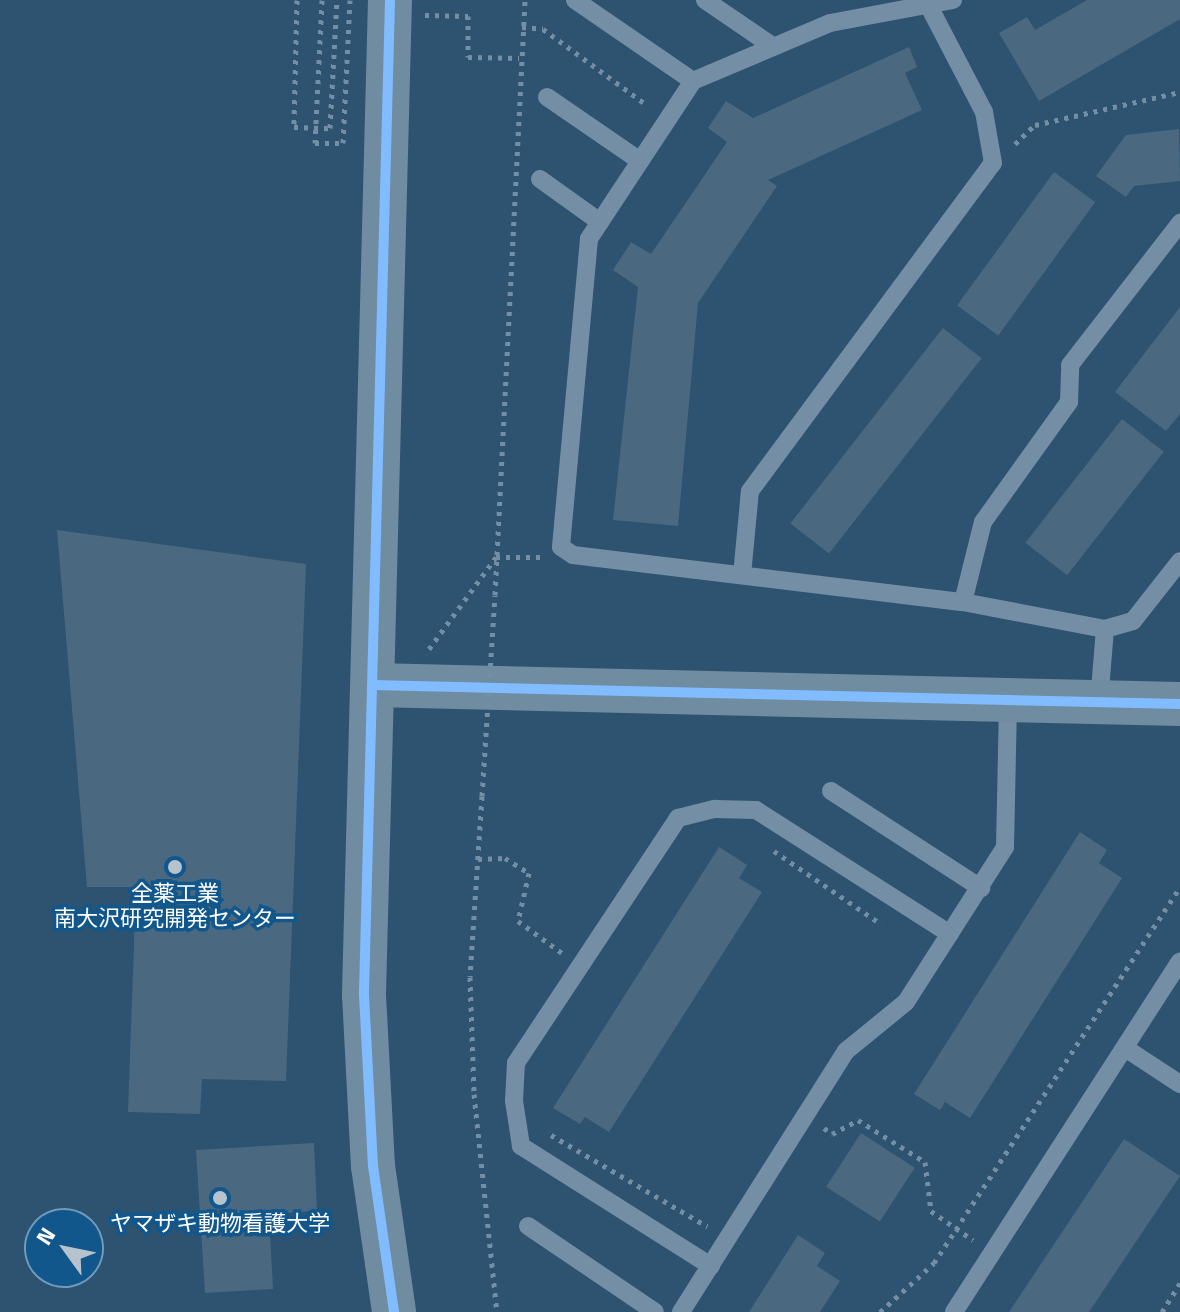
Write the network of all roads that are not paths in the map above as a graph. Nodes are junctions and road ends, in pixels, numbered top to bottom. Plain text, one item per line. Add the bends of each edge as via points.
1 (575, 0) edge
2 (705, 0) edge
3 (953, 0) edge
4 (403, 8) edge
5 (931, 10) junction
6 (774, 47) junction
7 (693, 81) junction
8 (547, 97) dead end
9 (640, 161) junction
10 (540, 179) dead end
11 (600, 222) junction
12 (1180, 223) edge
13 (1180, 561) edge
14 (742, 575) junction
15 (963, 602) junction
16 (1105, 629) junction
17 (373, 685) junction
18 (1099, 702) junction
19 (1008, 703) junction
20 (1180, 704) edge
21 (831, 791) dead end
22 (981, 888) junction
23 (950, 934) junction
24 (1180, 961) edge
25 (1125, 1048) junction
26 (1180, 1084) edge
27 (528, 1226) dead end
28 (711, 1266) junction
29 (394, 1312) edge
30 (655, 1312) edge
31 (681, 1312) edge
32 (954, 1312) edge

1 - 7 lane
2 - 6 lane
3 - 5 lane
4 - 17 street
5 - 6 lane via 830,23
5 - 14 lane via 984,112 993,163 750,491
6 - 7 lane
7 - 9 lane
8 - 9 lane
9 - 11 lane
10 - 11 lane
11 - 14 lane via 589,239 561,547 573,555
12 - 15 lane via 1070,365 1069,402 983,522
13 - 16 lane via 1133,621
14 - 15 lane
15 - 16 lane
16 - 18 lane
17 - 19 street
17 - 29 street via 364,995 373,1166
18 - 19 street
18 - 20 street
19 - 22 lane via 1005,847
21 - 22 lane
22 - 23 lane
23 - 28 lane via 906,1002 846,1051
23 - 28 lane via 756,810 715,809 678,818 516,1063 521,1146
24 - 25 lane
25 - 26 lane
25 - 32 lane
27 - 30 lane
28 - 31 lane

